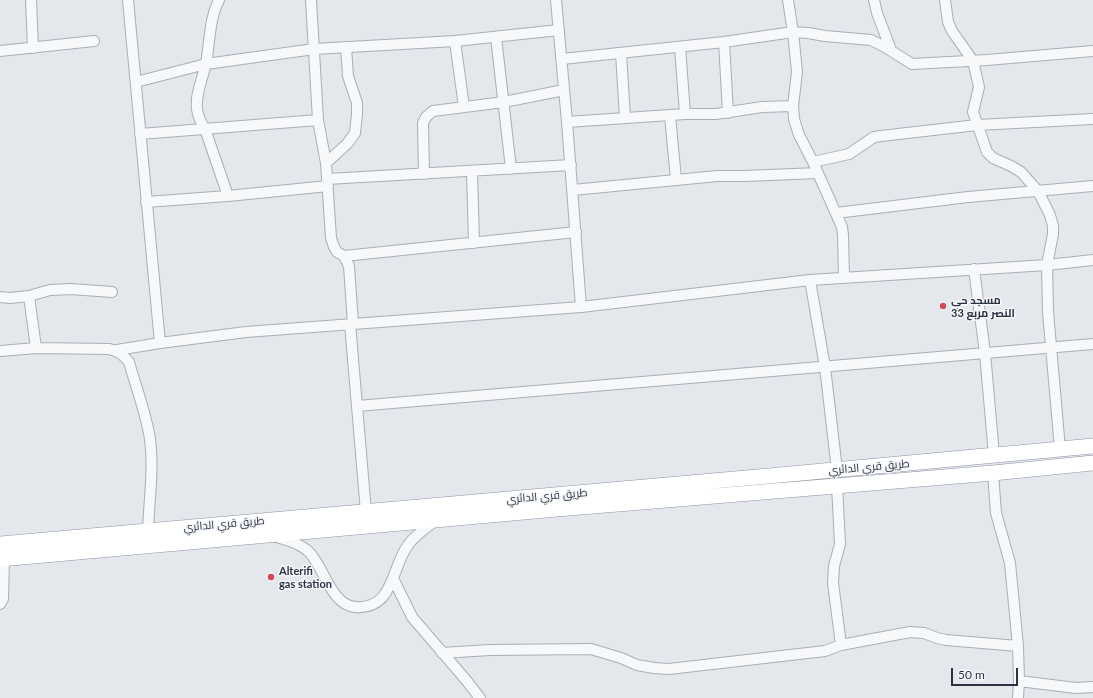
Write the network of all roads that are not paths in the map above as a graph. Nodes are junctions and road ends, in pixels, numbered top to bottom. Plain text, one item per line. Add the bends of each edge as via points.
1 (31, 0) edge
2 (128, 0) edge
3 (219, 0) edge
4 (311, 0) edge
5 (556, 0) edge
6 (788, 0) edge
7 (874, 0) edge
8 (945, 0) edge
9 (559, 30) junction
10 (793, 32) junction
11 (496, 37) junction
12 (94, 41) dead end
13 (454, 41) junction
14 (724, 42) junction
15 (346, 47) junction
16 (680, 47) junction
17 (33, 48) junction
18 (314, 49) junction
19 (891, 50) junction
20 (0, 51) edge
21 (1093, 51) edge
22 (620, 53) junction
23 (562, 59) junction
24 (974, 61) junction
25 (206, 64) junction
26 (136, 82) junction
27 (564, 90) junction
28 (504, 102) junction
29 (793, 106) junction
30 (464, 107) junction
31 (728, 113) junction
32 (685, 114) junction
33 (670, 116) junction
34 (625, 118) junction
35 (1093, 119) edge
36 (318, 120) junction
37 (567, 122) junction
38 (977, 126) junction
39 (205, 129) junction
40 (140, 134) junction
41 (813, 162) junction
42 (326, 163) junction
43 (571, 165) junction
44 (511, 169) junction
45 (472, 171) junction
46 (818, 173) junction
47 (424, 174) junction
48 (676, 179) junction
49 (327, 182) junction
50 (1093, 186) edge
51 (573, 190) junction
52 (1038, 191) junction
53 (228, 196) junction
54 (146, 202) junction
55 (836, 213) junction
56 (576, 232) junction
57 (474, 243) junction
58 (344, 256) junction
59 (1093, 260) edge
60 (1047, 265) junction
61 (974, 269) junction
62 (844, 278) junction
63 (810, 280) junction
64 (112, 292) dead end
65 (29, 296) junction
66 (0, 297) edge
67 (581, 307) junction
68 (351, 324) junction
69 (160, 343) junction
70 (1093, 344) edge
71 (36, 348) junction
72 (1051, 348) junction
73 (116, 350) junction
74 (0, 351) edge
75 (985, 353) junction
76 (825, 367) junction
77 (357, 406) junction
78 (1093, 446) edge
79 (1060, 449) junction
80 (994, 455) junction
81 (1093, 463) edge
82 (837, 470) junction
83 (993, 473) junction
84 (837, 485) junction
85 (366, 512) junction
86 (437, 520) junction
87 (148, 531) junction
88 (269, 535) junction
89 (0, 544) edge
90 (2, 559) edge
91 (393, 578) junction
92 (0, 604) edge
93 (841, 644) junction
94 (1018, 646) junction
95 (442, 653) junction
96 (1019, 682) junction
97 (1093, 687) edge
98 (1076, 693) edge
99 (480, 698) edge
100 (1018, 698) edge

1 - 17 street
2 - 26 street
3 - 25 street via 213,14
4 - 18 street
5 - 9 street
6 - 10 street
7 - 19 street
8 - 24 street via 952,31
9 - 11 street
9 - 23 street
10 - 14 street
10 - 19 street via 871,40
10 - 29 street via 797,72
11 - 13 street
11 - 28 street
12 - 17 street
13 - 15 street
13 - 30 street
14 - 16 street
14 - 31 street
15 - 18 street
15 - 42 street via 348,76 357,103 355,133
16 - 22 street
16 - 32 street
17 - 20 street
18 - 25 street
18 - 36 street
19 - 24 street via 912,64
21 - 24 street
22 - 23 street
22 - 34 street
23 - 27 street
24 - 38 street via 979,83 973,112
25 - 26 street
25 - 39 street via 197,98 197,109
26 - 40 street
27 - 28 street
27 - 37 street
28 - 30 street
28 - 44 street
29 - 31 street via 762,107
29 - 41 street via 799,135
30 - 47 street via 433,111 426,117 423,123
31 - 32 street
32 - 33 street
33 - 34 street
33 - 48 street
34 - 37 street
35 - 38 street
36 - 39 street
36 - 42 street
37 - 43 street
38 - 41 street via 874,137 849,154
38 - 52 street via 989,156 1016,168
39 - 40 street
39 - 53 street
40 - 54 street
41 - 46 street
42 - 49 street
43 - 44 street
43 - 51 street
44 - 45 street
45 - 47 street
45 - 57 street
46 - 48 street
46 - 55 street
47 - 49 street
48 - 51 street
49 - 53 street
49 - 58 street via 331,238 337,252
50 - 52 street
51 - 56 street
52 - 55 street
52 - 60 street via 1053,226
53 - 54 street
54 - 69 street
55 - 62 street via 843,235
56 - 57 street
56 - 67 street
57 - 58 street
58 - 68 street via 349,266
59 - 60 street
60 - 61 street
60 - 72 street
61 - 62 street
61 - 75 street
62 - 63 street
63 - 67 street
63 - 76 street
64 - 65 street via 71,288
65 - 66 street
65 - 71 street
67 - 68 street
68 - 69 street via 246,332
68 - 77 street
69 - 73 street
70 - 72 street
71 - 73 street
71 - 74 street
72 - 75 street
72 - 79 street
73 - 87 street via 129,362 150,439
75 - 76 street
75 - 80 street
76 - 77 street
76 - 82 street
77 - 85 street
78 - 79 highway, طريق قري الدائري
79 - 80 highway, طريق قري الدائري
80 - 82 highway, طريق قري الدائري
81 - 83 highway, طريق قري الدائري
82 - 85 highway, طريق قري الدائري
83 - 84 highway, طريق قري الدائري
83 - 94 street via 996,513 1010,563
84 - 86 highway, طريق قري الدائري
84 - 93 street via 840,544 834,566 833,583
85 - 87 highway, طريق قري الدائري
86 - 88 highway, طريق قري الدائري
86 - 91 street via 407,546
87 - 89 highway, طريق قري الدائري
88 - 90 highway, طريق قري الدائري
88 - 91 street via 289,541 309,552 335,594 350,607 360,608 380,600 388,591
90 - 92 street via 3,599
91 - 95 street via 412,617
93 - 94 street via 917,632 946,640
93 - 95 street via 825,651 669,669 637,664 591,649
94 - 96 street
95 - 99 street
96 - 98 street
96 - 100 street
97 - 98 street

